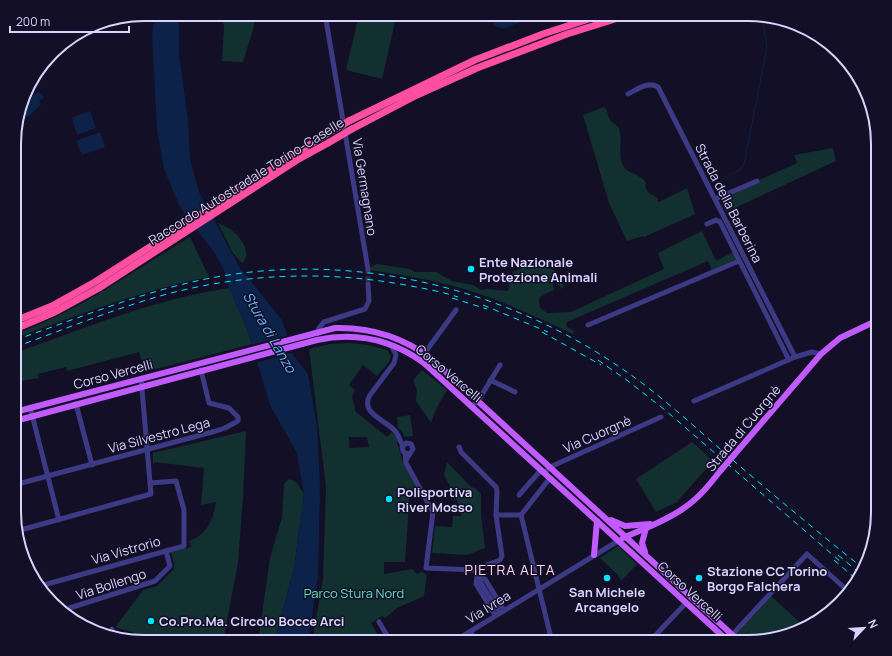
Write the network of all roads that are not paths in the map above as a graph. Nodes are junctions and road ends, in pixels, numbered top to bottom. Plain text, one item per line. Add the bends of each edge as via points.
1 (326, 21) edge
2 (581, 21) edge
3 (609, 21) edge
4 (628, 94) dead end
5 (758, 181) dead end
6 (715, 199) junction
7 (708, 224) dead end
8 (739, 261) junction
9 (368, 269) tunnel mouth
10 (368, 284) tunnel mouth
11 (456, 310) dead end
12 (21, 319) edge
13 (871, 323) edge
14 (588, 325) dead end
15 (21, 326) edge
16 (320, 332) junction
17 (320, 340) junction
18 (391, 345) junction
19 (424, 354) junction
20 (804, 354) junction
21 (821, 354) junction
22 (795, 357) junction
23 (789, 360) junction
24 (814, 361) junction
25 (500, 365) dead end
26 (200, 370) junction
27 (141, 378) junction
28 (490, 380) junction
29 (142, 387) junction
30 (515, 392) dead end
31 (478, 401) junction
32 (694, 401) dead end
33 (76, 404) junction
34 (472, 406) junction
35 (30, 407) junction
36 (21, 410) edge
37 (32, 416) junction
38 (661, 417) dead end
39 (21, 419) edge
40 (403, 446) junction
41 (459, 448) dead end
42 (148, 449) junction
43 (407, 454) junction
44 (92, 465) junction
45 (550, 467) junction
46 (542, 472) junction
47 (48, 476) junction
48 (550, 478) junction
49 (21, 483) edge
50 (150, 483) junction
51 (519, 495) dead end
52 (496, 515) junction
53 (521, 515) junction
54 (602, 515) junction
55 (59, 520) junction
56 (597, 521) junction
57 (654, 524) junction
58 (646, 528) junction
59 (22, 530) edge
60 (626, 537) junction
61 (618, 540) junction
62 (166, 551) junction
63 (594, 555) junction
64 (648, 557) junction
65 (474, 570) junction
66 (478, 577) junction
67 (45, 585) edge
68 (845, 588) edge
69 (539, 589) junction
70 (686, 603) junction
71 (68, 609) edge
72 (500, 613) junction
73 (379, 622) dead end
74 (471, 631) junction
75 (387, 635) edge
76 (464, 635) edge
77 (472, 635) edge
78 (550, 635) edge
79 (656, 635) edge
80 (721, 635) edge
81 (732, 635) joint

1 - 9 street, Via Germagnano
2 - 12 highway, Raccordo Autostradale Torino-Caselle, bridge via 475,60 349,121 260,175 95,282 43,310
3 - 15 highway, Raccordo Autostradale Torino-Caselle, bridge via 477,68 417,95 297,160 77,301
4 - 6 street, Strada della Barberina via 647,85 654,84 658,87
5 - 6 street
6 - 22 street, Strada della Barberina
7 - 8 street, Strada della Barberina via 716,220 720,222
8 - 14 street, Strada della Barberina
8 - 23 street, Strada della Barberina
10 - 16 street via 369,302 365,309 324,322 320,326
11 - 19 street, Corso Vercelli
13 - 21 main road, Strada di Cuorgnè via 840,338
16 - 17 street
16 - 19 main road, Corso Vercelli via 345,328 376,332 402,341
16 - 27 main road, Corso Vercelli
17 - 18 main road, Corso Vercelli via 346,336 374,339
17 - 26 main road, Corso Vercelli
18 - 34 main road, Corso Vercelli via 424,363
18 - 40 street via 396,355 394,363 370,395 367,405 372,414 394,430
19 - 31 main road, Corso Vercelli
20 - 21 street
20 - 22 street
20 - 24 street
21 - 24 main road, Strada di Cuorgnè
22 - 23 street
23 - 32 street
24 - 57 main road, Strada di Cuorgnè, bridge via 699,495 685,508
25 - 28 street
26 - 29 main road, Corso Vercelli
26 - 42 street, Via Silvestro Lega via 209,403 229,408 238,417 238,421 216,431
27 - 29 street
27 - 35 main road, Corso Vercelli
28 - 30 street
28 - 31 street
29 - 33 main road, Corso Vercelli
29 - 42 street
31 - 34 street
31 - 45 main road, Corso Vercelli
33 - 37 main road, Corso Vercelli
33 - 44 street, Corso Vercelli
34 - 46 main road, Corso Vercelli
35 - 36 main road, Corso Vercelli
35 - 37 street
37 - 39 main road, Corso Vercelli
37 - 47 street
38 - 45 street, Via Cuorgnè
40 - 43 street via 402,449
40 - 43 street via 408,443 412,446 412,451
41 - 52 street via 497,489
42 - 44 street, Via Silvestro Lega
42 - 50 street
43 - 65 street via 406,460 433,512 426,568
44 - 47 street, Via Silvestro Lega
45 - 46 street, Via Cuorgnè
45 - 54 main road, Corso Vercelli
46 - 48 main road, Corso Vercelli
46 - 51 street, Via Cuorgnè
47 - 49 street, Via Silvestro Lega
47 - 55 street
48 - 53 street
48 - 56 main road, Corso Vercelli
50 - 55 street via 151,494
50 - 62 street, Via Vistrorio via 176,481 184,510 184,546
52 - 53 street
52 - 65 street via 502,558
53 - 69 street
54 - 57 main road via 625,526
54 - 60 main road, Corso Vercelli
55 - 59 street
56 - 61 main road, Corso Vercelli
56 - 63 main road
57 - 58 main road, Strada di Cuorgnè
58 - 60 main road, Strada di Cuorgnè
58 - 64 main road via 642,543
60 - 61 main road, Strada di Cuorgnè
60 - 64 main road, Corso Vercelli
61 - 63 street, Via Ivrea
61 - 70 main road, Corso Vercelli
62 - 67 street, Via Vistrorio
62 - 71 street, Via Bollengo via 170,566 155,581
63 - 69 street, Via Ivrea
64 - 81 main road, Corso Vercelli
65 - 66 street
66 - 72 street via 485,579
66 - 72 street via 476,584
68 - 81 street via 806,554
69 - 72 street, Via Ivrea
69 - 78 street
70 - 79 street
70 - 80 main road, Corso Vercelli
72 - 74 street, Via Ivrea
73 - 75 street
74 - 76 street, Via Ivrea
74 - 77 street

